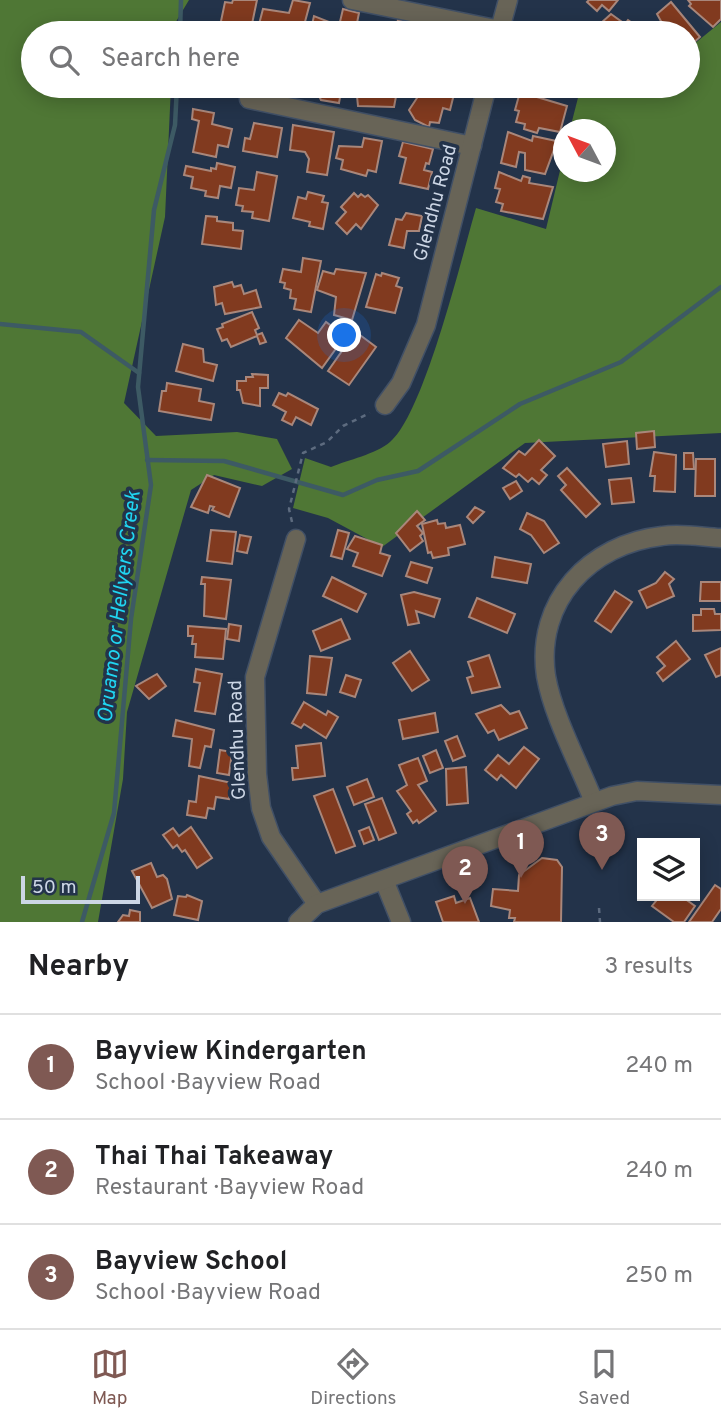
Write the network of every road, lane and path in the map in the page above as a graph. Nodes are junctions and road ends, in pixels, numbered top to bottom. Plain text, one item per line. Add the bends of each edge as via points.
1 (352, 0) edge
2 (508, 0) edge
3 (449, 21) edge
4 (503, 21) edge
5 (484, 98) edge
6 (249, 99) dead end
7 (472, 146) junction
8 (385, 405) joint
9 (290, 515) dead end
10 (721, 538) edge
11 (296, 539) dead end
12 (721, 795) edge
13 (594, 802) junction
14 (384, 880) junction
15 (317, 904) junction
16 (599, 908) dead end
17 (298, 922) edge
18 (401, 922) edge
19 (600, 922) edge

1 - 3 street
2 - 4 street
5 - 7 street, Glendhu Road
6 - 7 street
7 - 8 street, Glendhu Road via 426,325 401,383
8 - 9 path via 303,453
10 - 13 street via 663,535 623,544 588,564 550,618 546,676
11 - 15 street, Glendhu Road via 255,677 257,775 271,837
12 - 13 street via 637,791
13 - 14 street
14 - 15 street
14 - 18 street
15 - 17 street
16 - 19 path

